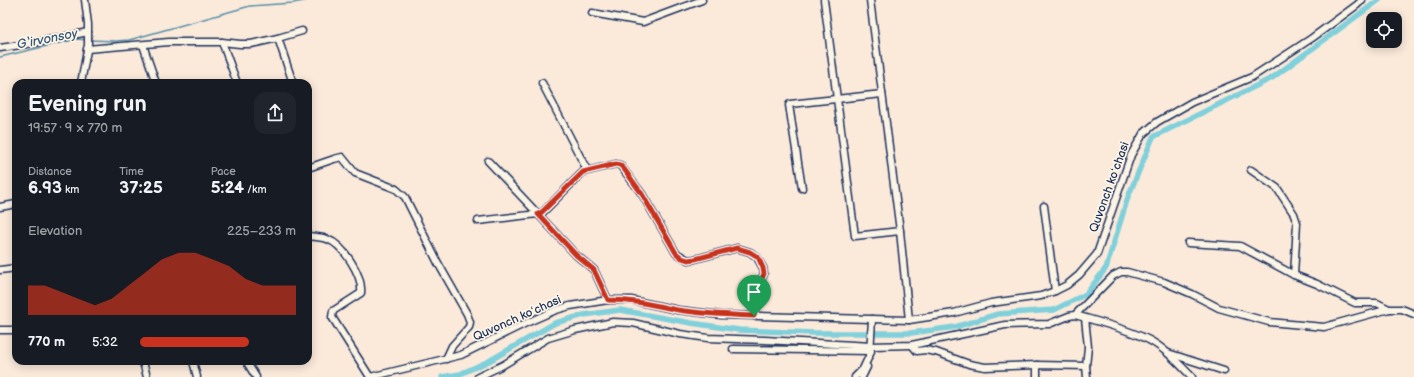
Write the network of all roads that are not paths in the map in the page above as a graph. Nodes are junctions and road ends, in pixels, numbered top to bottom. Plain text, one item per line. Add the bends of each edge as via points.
1 (85, 0) edge
2 (702, 0) edge
3 (824, 0) edge
4 (870, 0) edge
5 (1362, 0) edge
6 (592, 13) dead end
7 (302, 30) dead end
8 (88, 32) junction
9 (278, 38) junction
10 (222, 42) junction
11 (143, 44) junction
12 (87, 47) junction
13 (0, 48) edge
14 (81, 79) edge
15 (155, 79) edge
16 (236, 79) edge
17 (292, 79) edge
18 (542, 83) dead end
19 (882, 94) junction
20 (837, 99) junction
21 (488, 161) dead end
22 (312, 166) edge
23 (587, 170) junction
24 (1251, 170) dead end
25 (802, 188) dead end
26 (12, 205) edge
27 (1044, 206) dead end
28 (0, 207) edge
29 (538, 214) junction
30 (478, 221) dead end
31 (900, 231) junction
32 (312, 237) edge
33 (1188, 243) dead end
34 (12, 268) edge
35 (0, 270) edge
36 (1294, 275) junction
37 (1055, 291) junction
38 (608, 300) junction
39 (1389, 309) junction
40 (1414, 314) edge
41 (1075, 315) junction
42 (754, 316) junction
43 (1085, 318) junction
44 (872, 319) junction
45 (909, 320) junction
46 (0, 330) edge
47 (12, 330) edge
48 (912, 345) junction
49 (733, 349) dead end
50 (871, 351) junction
51 (1166, 352) junction
52 (446, 359) junction
53 (144, 365) edge
54 (194, 365) edge
55 (248, 365) edge
56 (1037, 365) junction
57 (1086, 366) junction
58 (1224, 371) dead end
59 (147, 377) edge
60 (197, 377) edge
61 (256, 377) edge
62 (370, 377) edge
63 (478, 377) edge
64 (855, 377) edge
65 (862, 377) edge
66 (1037, 377) edge
67 (1087, 377) edge
68 (1192, 377) edge

1 - 8 street
2 - 6 street via 643,22
3 - 20 street
4 - 19 street
5 - 37 street, Quvonch koʻchasi via 1312,38 1252,77 1192,102 1157,122 1143,134 1131,155 1097,254 1079,275
7 - 9 street
8 - 12 street
8 - 13 street
9 - 10 street via 251,44
9 - 17 street
10 - 11 street
10 - 16 street
11 - 12 street
11 - 15 street
12 - 14 street
18 - 23 street
19 - 20 street
19 - 31 street
20 - 25 street via 789,105
20 - 31 street via 855,236
21 - 29 street
22 - 52 street, Quvonch koʻchasi via 342,157 355,173 396,189 405,197 470,322 469,327 452,346
23 - 29 street
23 - 42 street via 620,165 642,194 672,248 682,258 695,259 737,248 758,257 764,274 758,287
24 - 36 street via 1277,188 1294,214 1297,223
26 - 28 street
27 - 37 street
29 - 30 street
29 - 38 street via 576,255 594,270
31 - 45 street
32 - 62 street, Quvonch koʻchasi via 327,239 342,250 356,272 361,293 333,311 332,317
33 - 36 street via 1240,246
34 - 35 street
36 - 39 street via 1356,303 1377,303
37 - 45 street, Quvonch koʻchasi
38 - 42 street, Quvonch koʻchasi via 630,300 678,310 721,315
38 - 52 street, Quvonch koʻchasi via 556,310 461,355
39 - 40 street
39 - 41 street via 1324,327 1269,322 1220,308 1164,282 1121,272 1113,276
41 - 43 street
41 - 48 street via 1049,324 1005,324
42 - 44 street, Quvonch koʻchasi
43 - 51 street via 1149,340
43 - 57 street via 1088,347
44 - 45 street, Quvonch koʻchasi
44 - 50 street
46 - 47 street
48 - 50 street
48 - 56 street via 917,351 936,352 985,367
49 - 50 street
50 - 63 street via 765,340 708,338 633,323 613,322 548,338
50 - 64 street via 863,369
50 - 65 street via 870,361
51 - 58 street
51 - 68 street
52 - 62 street, Quvonch koʻchasi
53 - 59 street
54 - 60 street
55 - 61 street
56 - 57 street
56 - 66 street
57 - 67 street

